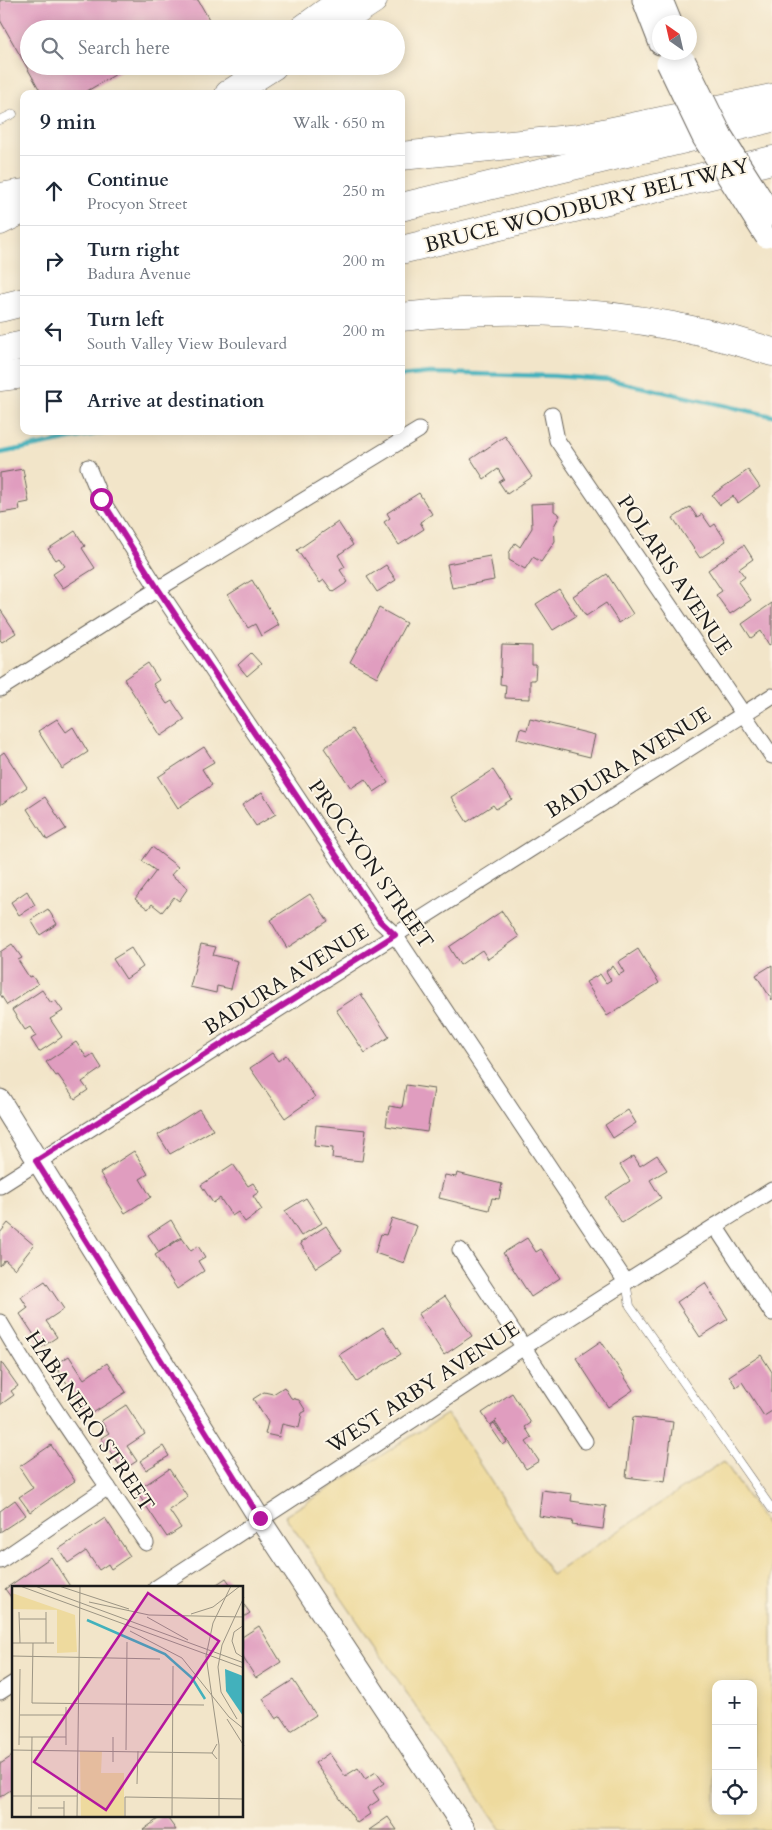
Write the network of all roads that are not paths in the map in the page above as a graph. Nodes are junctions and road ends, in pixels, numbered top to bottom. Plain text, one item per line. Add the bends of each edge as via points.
1 (343, 0) edge
2 (372, 0) edge
3 (643, 0) edge
4 (662, 0) edge
5 (667, 15) edge
6 (652, 17) edge
7 (315, 20) edge
8 (342, 20) edge
9 (673, 60) edge
10 (675, 60) edge
11 (235, 75) edge
12 (259, 75) edge
13 (214, 90) edge
14 (235, 90) edge
15 (772, 98) edge
16 (13, 114) dead end
17 (772, 118) edge
18 (0, 120) edge
19 (405, 156) edge
20 (772, 160) edge
21 (405, 206) edge
22 (772, 215) edge
23 (769, 241) edge
24 (405, 249) edge
25 (20, 303) edge
26 (0, 308) edge
27 (405, 317) edge
28 (20, 345) edge
29 (0, 350) edge
30 (772, 352) edge
31 (20, 374) edge
32 (0, 377) edge
33 (552, 415) dead end
34 (418, 430) dead end
35 (88, 467) dead end
36 (158, 589) junction
37 (0, 689) edge
38 (772, 696) edge
39 (744, 713) junction
40 (772, 756) edge
41 (395, 935) junction
42 (0, 1100) edge
43 (36, 1161) junction
44 (0, 1186) edge
45 (772, 1190) edge
46 (715, 1226) junction
47 (460, 1250) dead end
48 (626, 1282) junction
49 (772, 1313) edge
50 (0, 1323) edge
51 (524, 1347) junction
52 (585, 1441) dead end
53 (108, 1487) junction
54 (772, 1509) edge
55 (260, 1518) junction
56 (146, 1544) dead end
57 (0, 1561) edge
58 (159, 1586) edge
59 (12, 1684) edge
60 (0, 1692) edge
61 (465, 1830) edge

1 - 7 highway
2 - 8 highway
3 - 6 main road
4 - 5 main road
9 - 23 main road, bridge via 703,138
10 - 22 main road, bridge
11 - 13 highway
12 - 14 highway
15 - 19 highway via 579,138
16 - 18 lane
17 - 21 highway, BRUCE WOODBURY BELTWAY
20 - 24 highway, BRUCE WOODBURY BELTWAY
25 - 26 highway
27 - 30 highway via 490,309 573,312 666,323
28 - 29 highway
31 - 32 highway
33 - 39 street, POLARIS AVENUE via 558,440
34 - 36 street
35 - 36 street, PROCYON STREET via 101,499
36 - 37 street
36 - 41 street, PROCYON STREET via 375,913
38 - 39 street, BADURA AVENUE
39 - 40 street, POLARIS AVENUE
39 - 41 street, BADURA AVENUE
41 - 43 street, BADURA AVENUE
41 - 48 street, PROCYON STREET
42 - 43 main road
43 - 44 street, BADURA AVENUE
43 - 55 main road
45 - 46 street, WEST ARBY AVENUE
46 - 48 street, WEST ARBY AVENUE
46 - 49 street
47 - 51 street
48 - 51 street, WEST ARBY AVENUE
48 - 54 lane via 630,1306
50 - 53 street, HABANERO STREET
51 - 52 street
51 - 55 street, WEST ARBY AVENUE
53 - 56 street, HABANERO STREET
53 - 57 street
55 - 58 street, WEST ARBY AVENUE
55 - 61 main road
59 - 60 street

